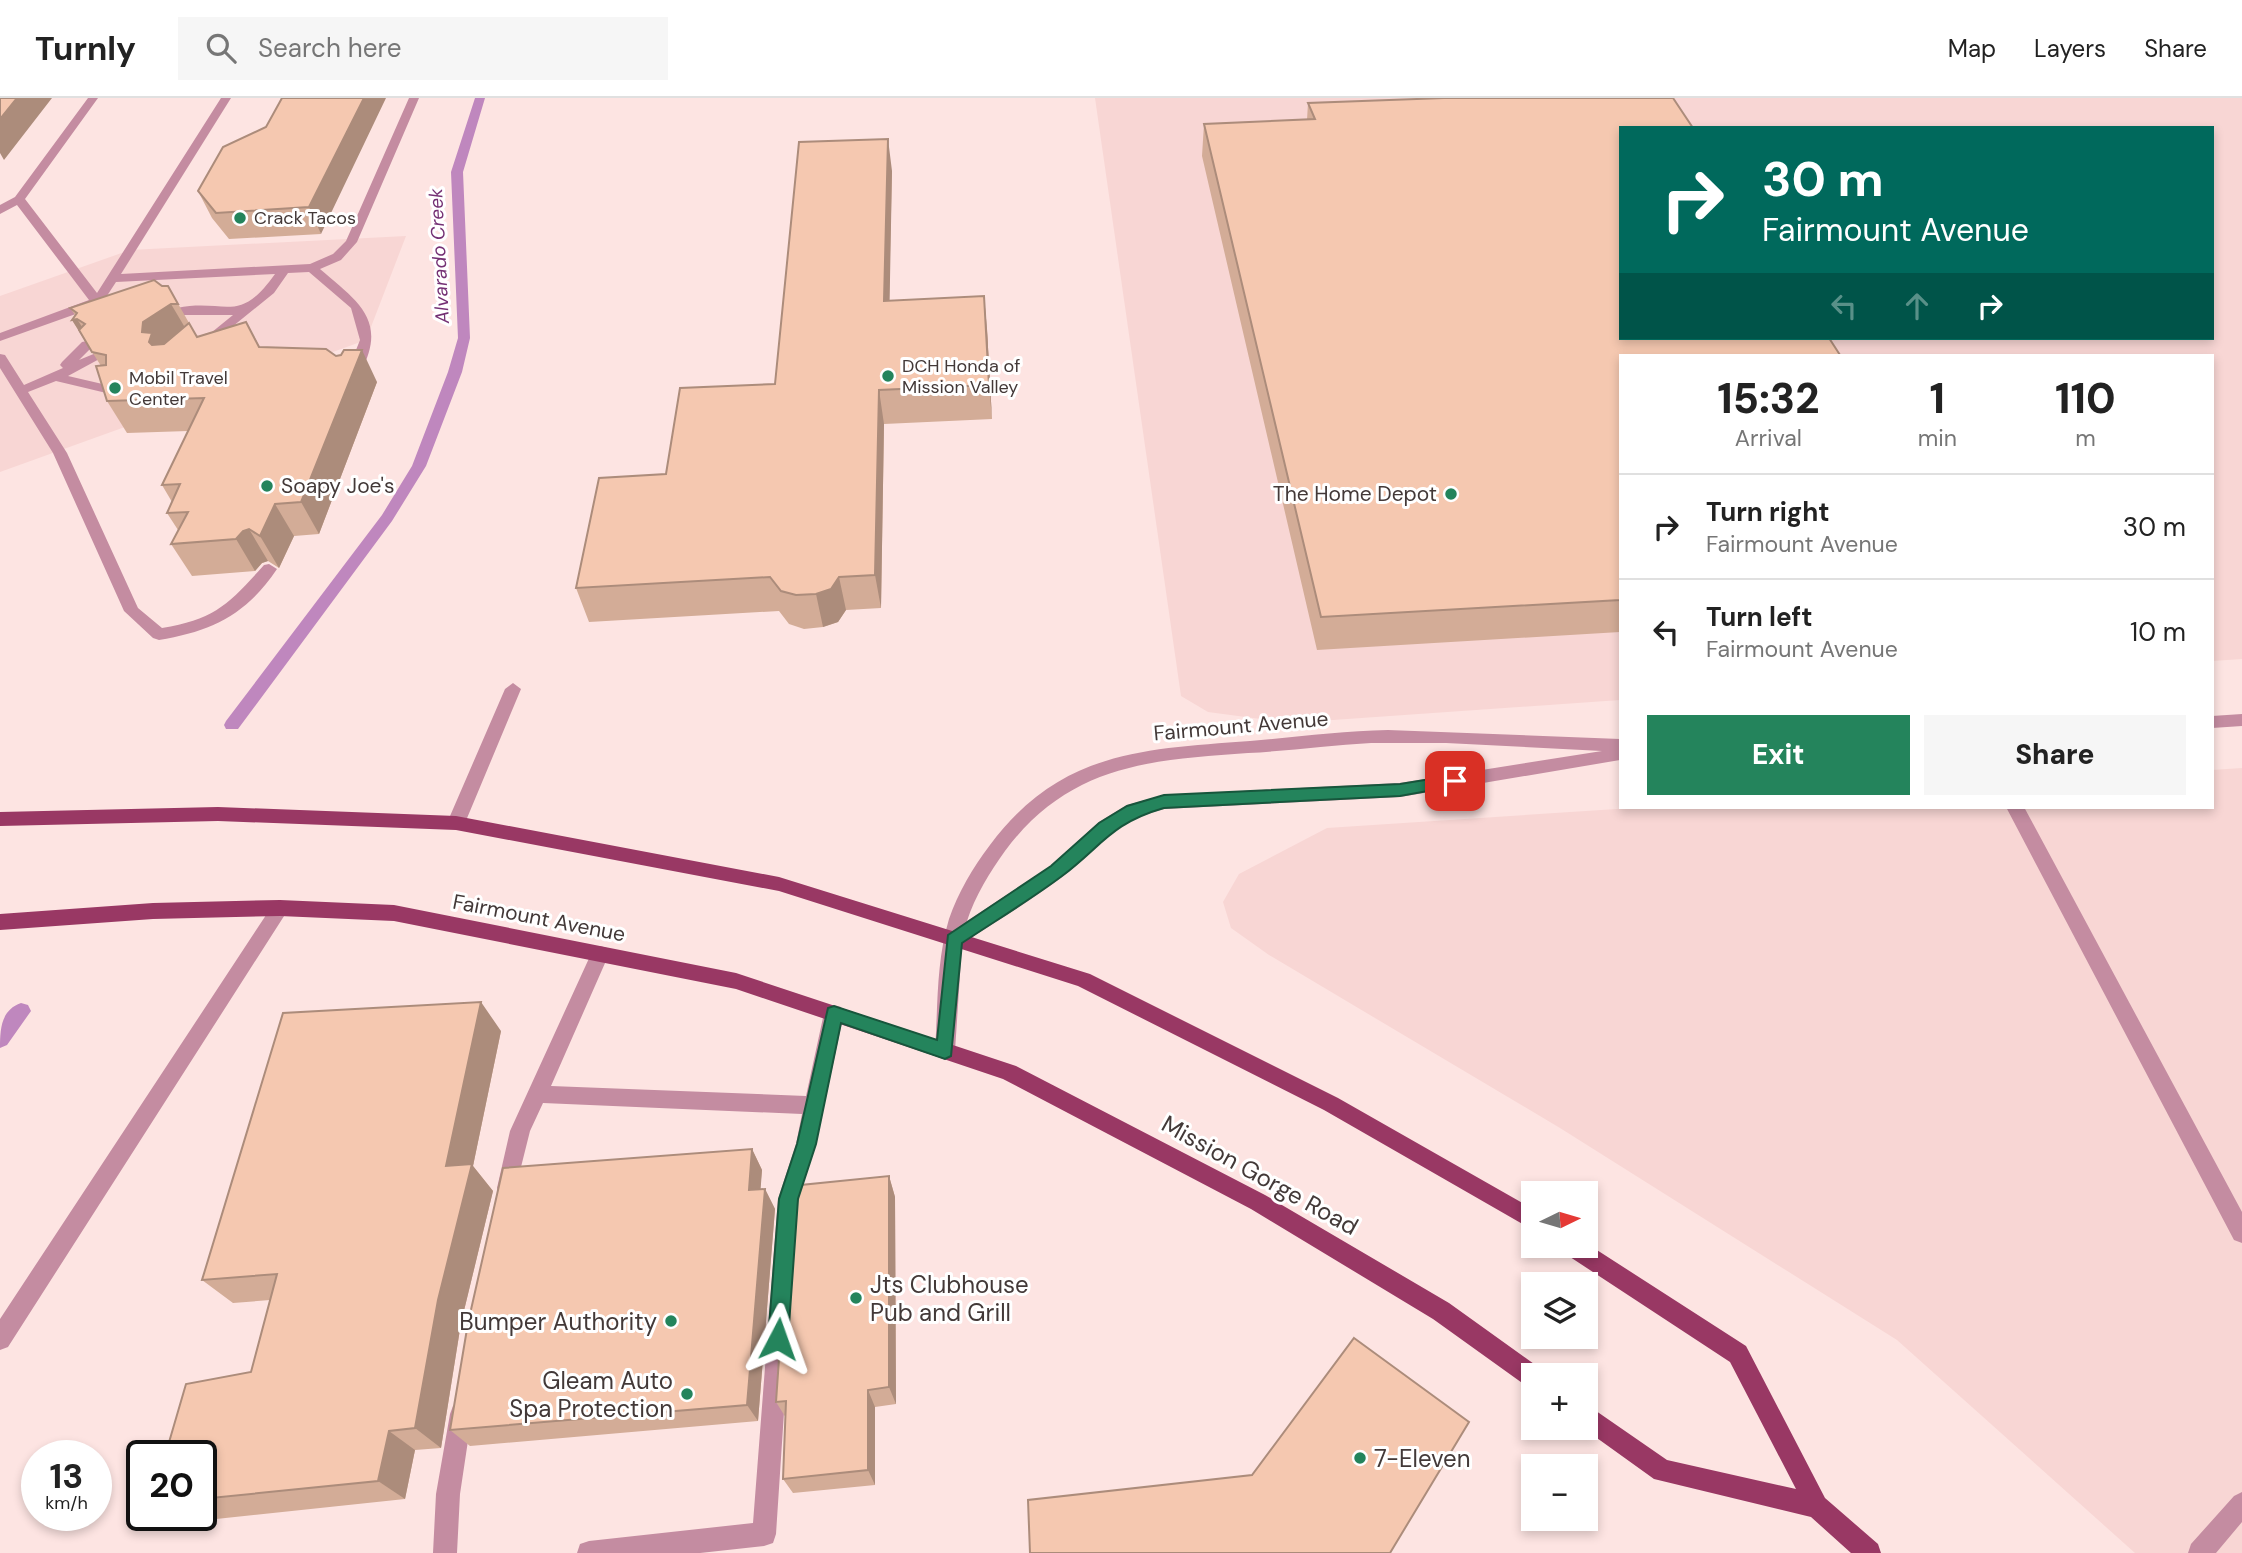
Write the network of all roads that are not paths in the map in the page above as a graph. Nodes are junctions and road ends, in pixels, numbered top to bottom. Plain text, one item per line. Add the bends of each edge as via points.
1 (93, 98) edge
2 (226, 98) edge
3 (414, 98) edge
4 (19, 199) junction
5 (0, 200) edge
6 (0, 211) edge
7 (312, 268) junction
8 (284, 270) junction
9 (112, 278) junction
10 (97, 302) junction
11 (181, 311) dead end
12 (244, 311) junction
13 (189, 323) edge
14 (0, 337) edge
15 (87, 345) edge
16 (193, 349) edge
17 (96, 357) edge
18 (0, 358) edge
19 (55, 377) junction
20 (110, 379) edge
21 (351, 381) edge
22 (20, 391) junction
23 (119, 392) edge
24 (269, 569) edge
25 (513, 689) dead end
26 (2242, 720) edge
27 (2214, 722) edge
28 (1619, 745) edge
29 (1619, 754) edge
30 (2016, 809) edge
31 (0, 819) edge
32 (456, 823) junction
33 (280, 908) junction
34 (0, 922) edge
35 (954, 940) junction
36 (600, 954) junction
37 (834, 1013) junction
38 (945, 1051) junction
39 (537, 1094) junction
40 (815, 1105) junction
41 (502, 1208) edge
42 (1521, 1213) edge
43 (2242, 1233) edge
44 (1591, 1258) edge
45 (0, 1339) edge
46 (1521, 1368) edge
47 (465, 1389) edge
48 (1598, 1425) edge
49 (2242, 1504) edge
50 (1817, 1506) junction
51 (445, 1553) edge
52 (589, 1553) edge
53 (1869, 1553) edge
54 (2200, 1553) edge

1 - 4 street
2 - 9 street
3 - 7 street via 351,242 337,257
4 - 5 street
4 - 6 street
4 - 10 street
7 - 8 street
7 - 21 street via 357,307 366,340
8 - 9 street
8 - 12 street via 271,290
9 - 10 street
10 - 14 street
11 - 12 street
12 - 13 street
12 - 16 street
15 - 19 street
17 - 19 street
18 - 22 street
19 - 20 street
19 - 22 street
19 - 23 street
22 - 24 street via 60,453 132,611 159,634 197,629 229,613
25 - 32 street
26 - 27 street
28 - 35 street, Fairmount Avenue via 1387,736 1191,751 1090,772 1032,809 996,851 965,901
29 - 35 street via 1400,790 1164,802 1143,807 1105,827 1057,871
30 - 43 street
31 - 32 main road via 218,814
32 - 35 main road via 779,884
33 - 34 main road, Fairmount Avenue
33 - 36 main road, Fairmount Avenue via 394,913
33 - 45 street
35 - 38 street, Fairmount Avenue
35 - 42 main road via 1083,980 1331,1104
36 - 37 main road, Fairmount Avenue via 736,981
36 - 39 street
37 - 38 main road, Fairmount Avenue
37 - 40 street
38 - 46 main road, Mission Gorge Road via 1009,1072 1258,1202 1441,1311
39 - 40 street
39 - 41 street via 520,1131
40 - 52 street via 788,1199 764,1534
44 - 50 main road via 1738,1354
47 - 51 street via 448,1494
48 - 50 main road via 1662,1471
49 - 54 street
50 - 53 main road

